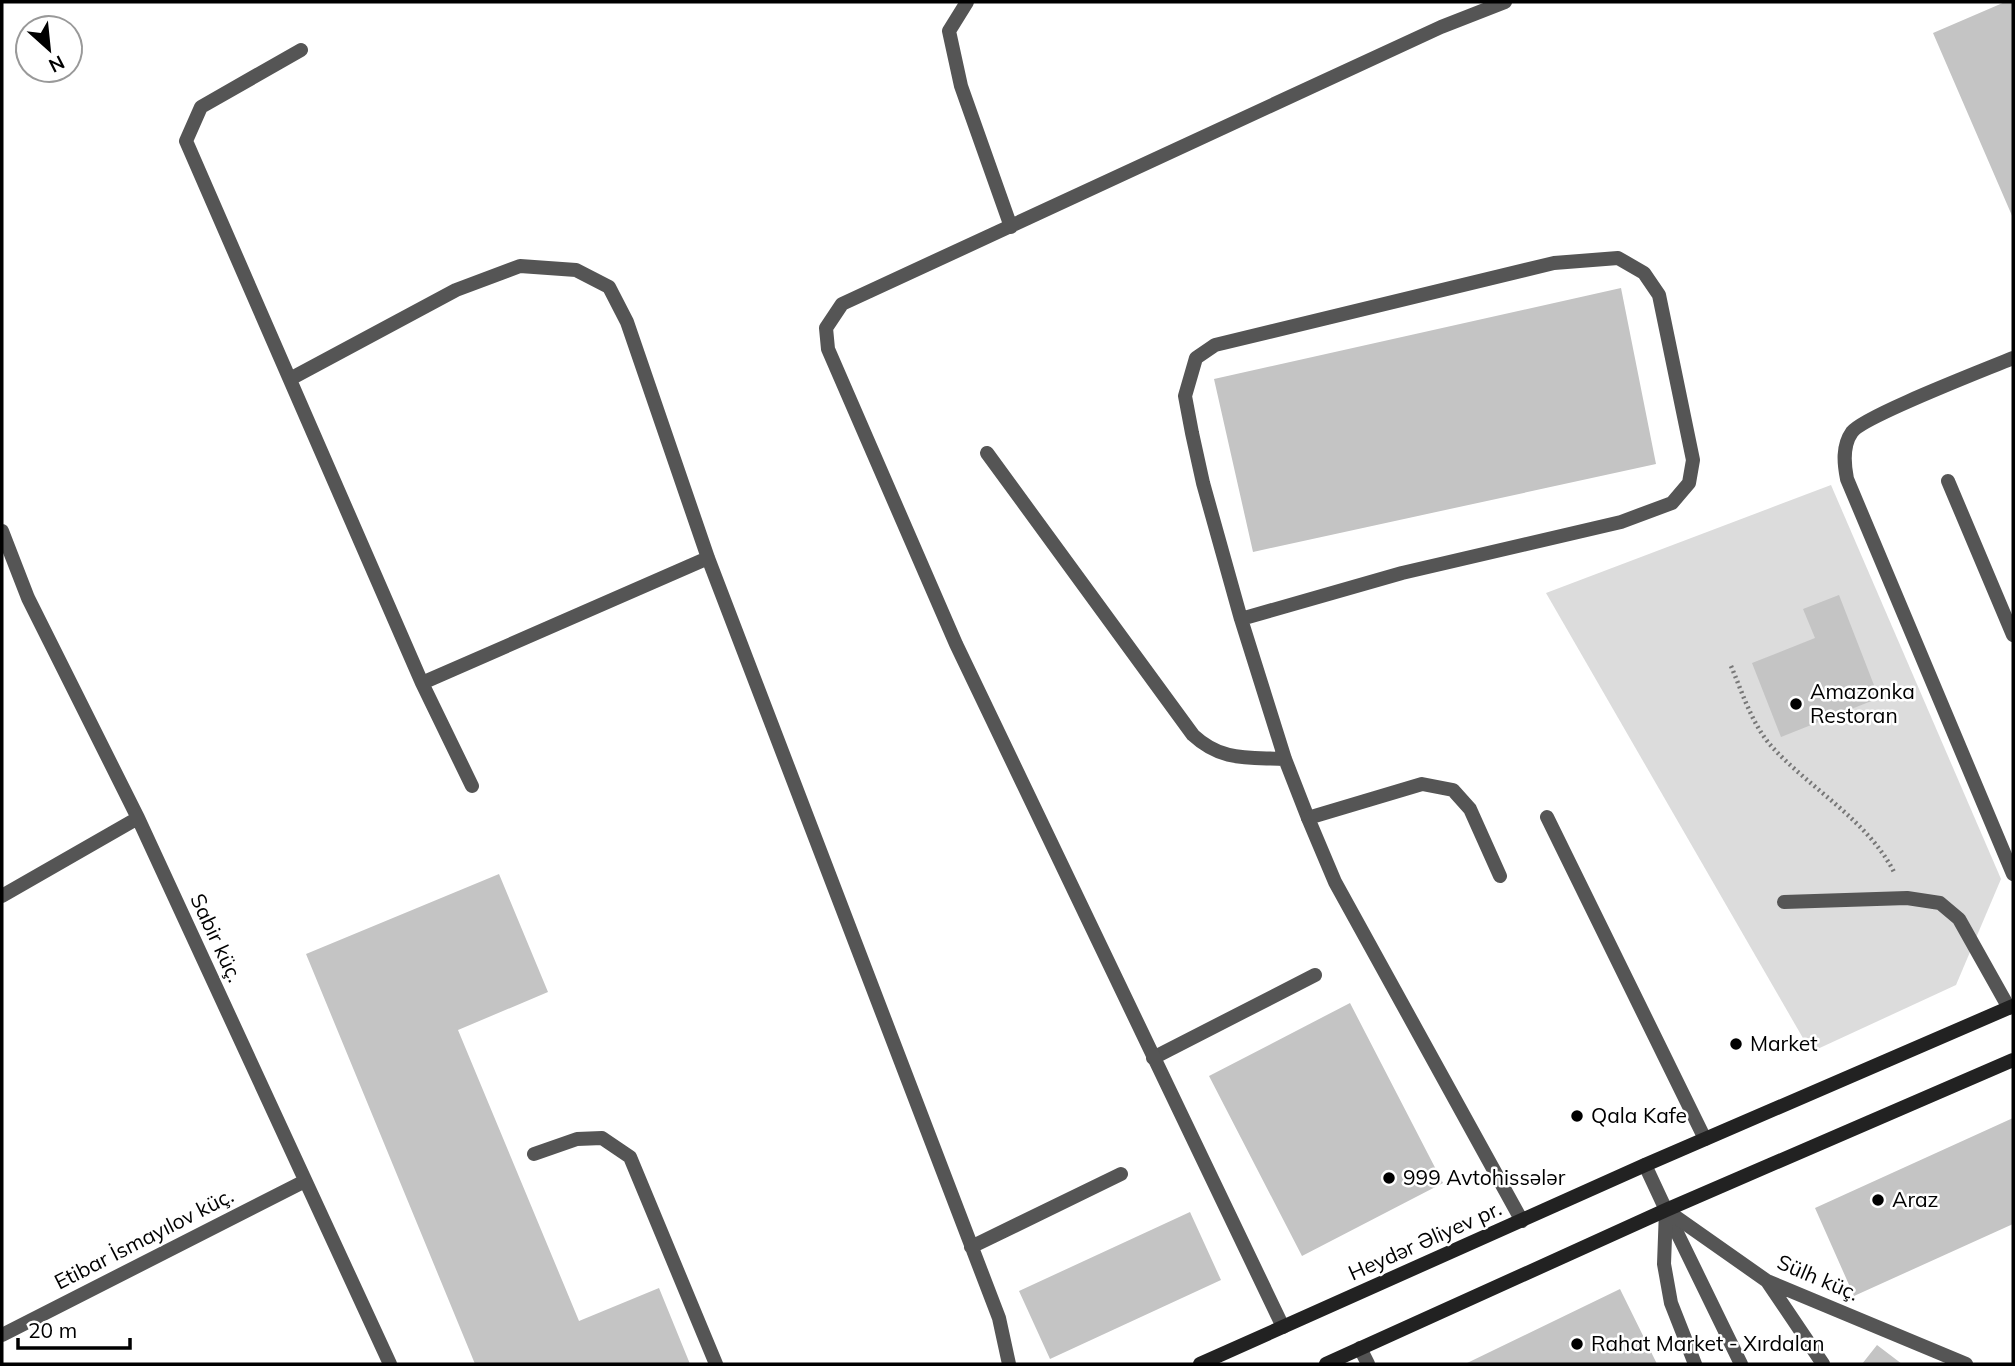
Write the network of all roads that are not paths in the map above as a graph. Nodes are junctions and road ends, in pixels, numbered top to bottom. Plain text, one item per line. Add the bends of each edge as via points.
1 (967, 2) edge
2 (1504, 2) edge
3 (300, 50) dead end
4 (1011, 227) junction
5 (2013, 358) edge
6 (290, 379) junction
7 (987, 453) dead end
8 (1948, 481) dead end
9 (2, 530) edge
10 (708, 558) junction
11 (1241, 619) junction
12 (2013, 635) edge
13 (422, 684) junction
14 (1285, 759) junction
15 (472, 786) dead end
16 (1547, 817) dead end
17 (138, 818) junction
18 (1308, 818) junction
19 (2013, 874) edge
20 (1500, 876) dead end
21 (2, 896) edge
22 (1784, 902) dead end
23 (1315, 975) dead end
24 (2011, 1007) edge
25 (1153, 1058) junction
26 (2013, 1060) edge
27 (1705, 1139) junction
28 (534, 1154) dead end
29 (1645, 1165) junction
30 (1121, 1174) dead end
31 (305, 1181) junction
32 (1666, 1210) junction
33 (1522, 1221) junction
34 (971, 1247) junction
35 (1767, 1281) junction
36 (1283, 1327) junction
37 (2, 1335) edge
38 (1360, 1349) junction
39 (390, 1364) edge
40 (716, 1364) edge
41 (1009, 1364) edge
42 (1200, 1364) edge
43 (1326, 1364) edge
44 (1368, 1364) edge
45 (1695, 1364) edge
46 (1741, 1364) edge
47 (1823, 1364) edge
48 (1966, 1364) edge

1 - 4 street via 949,31 961,86
2 - 4 street
3 - 6 street via 201,107 186,141
4 - 25 street via 842,304 826,328 828,349 956,645
5 - 19 street via 1873,417 1852,432 1843,459 1847,479
6 - 10 street via 456,290 520,265 576,270 609,287 627,322
6 - 13 street
7 - 14 street via 1194,735 1223,756
8 - 12 street
9 - 17 street, Sabir küç. via 28,597
10 - 13 street
10 - 34 street
11 - 11 street via 1203,483 1185,396 1196,358 1228,341 1554,263 1618,258 1644,272 1659,295 1693,460 1689,482 1672,503 1621,522 1402,573
11 - 14 street
13 - 15 street
14 - 18 street
16 - 27 street
17 - 21 street
17 - 31 street, Sabir küç.
18 - 20 street via 1422,784 1453,790 1470,809
18 - 33 street via 1335,882
22 - 24 street via 1907,898 1940,902 1959,919
23 - 25 street
24 - 27 main road, Heydər Əliyev pr.
25 - 36 street
26 - 32 main road
27 - 29 main road, Heydər Əliyev pr.
28 - 40 street via 577,1139 602,1138 630,1157
29 - 32 street
29 - 33 main road, Heydər Əliyev pr.
30 - 34 street
31 - 37 street, Etibar İsmayılov küç.
31 - 39 street, Sabir küç.
32 - 35 street, Sülh küç.
32 - 38 main road
32 - 45 street via 1664,1264 1671,1303
32 - 46 street
33 - 36 main road, Heydər Əliyev pr.
34 - 41 street via 999,1318
35 - 47 street
35 - 48 street, Sülh küç.
36 - 42 main road, Heydər Əliyev pr.
38 - 43 main road
38 - 44 street

